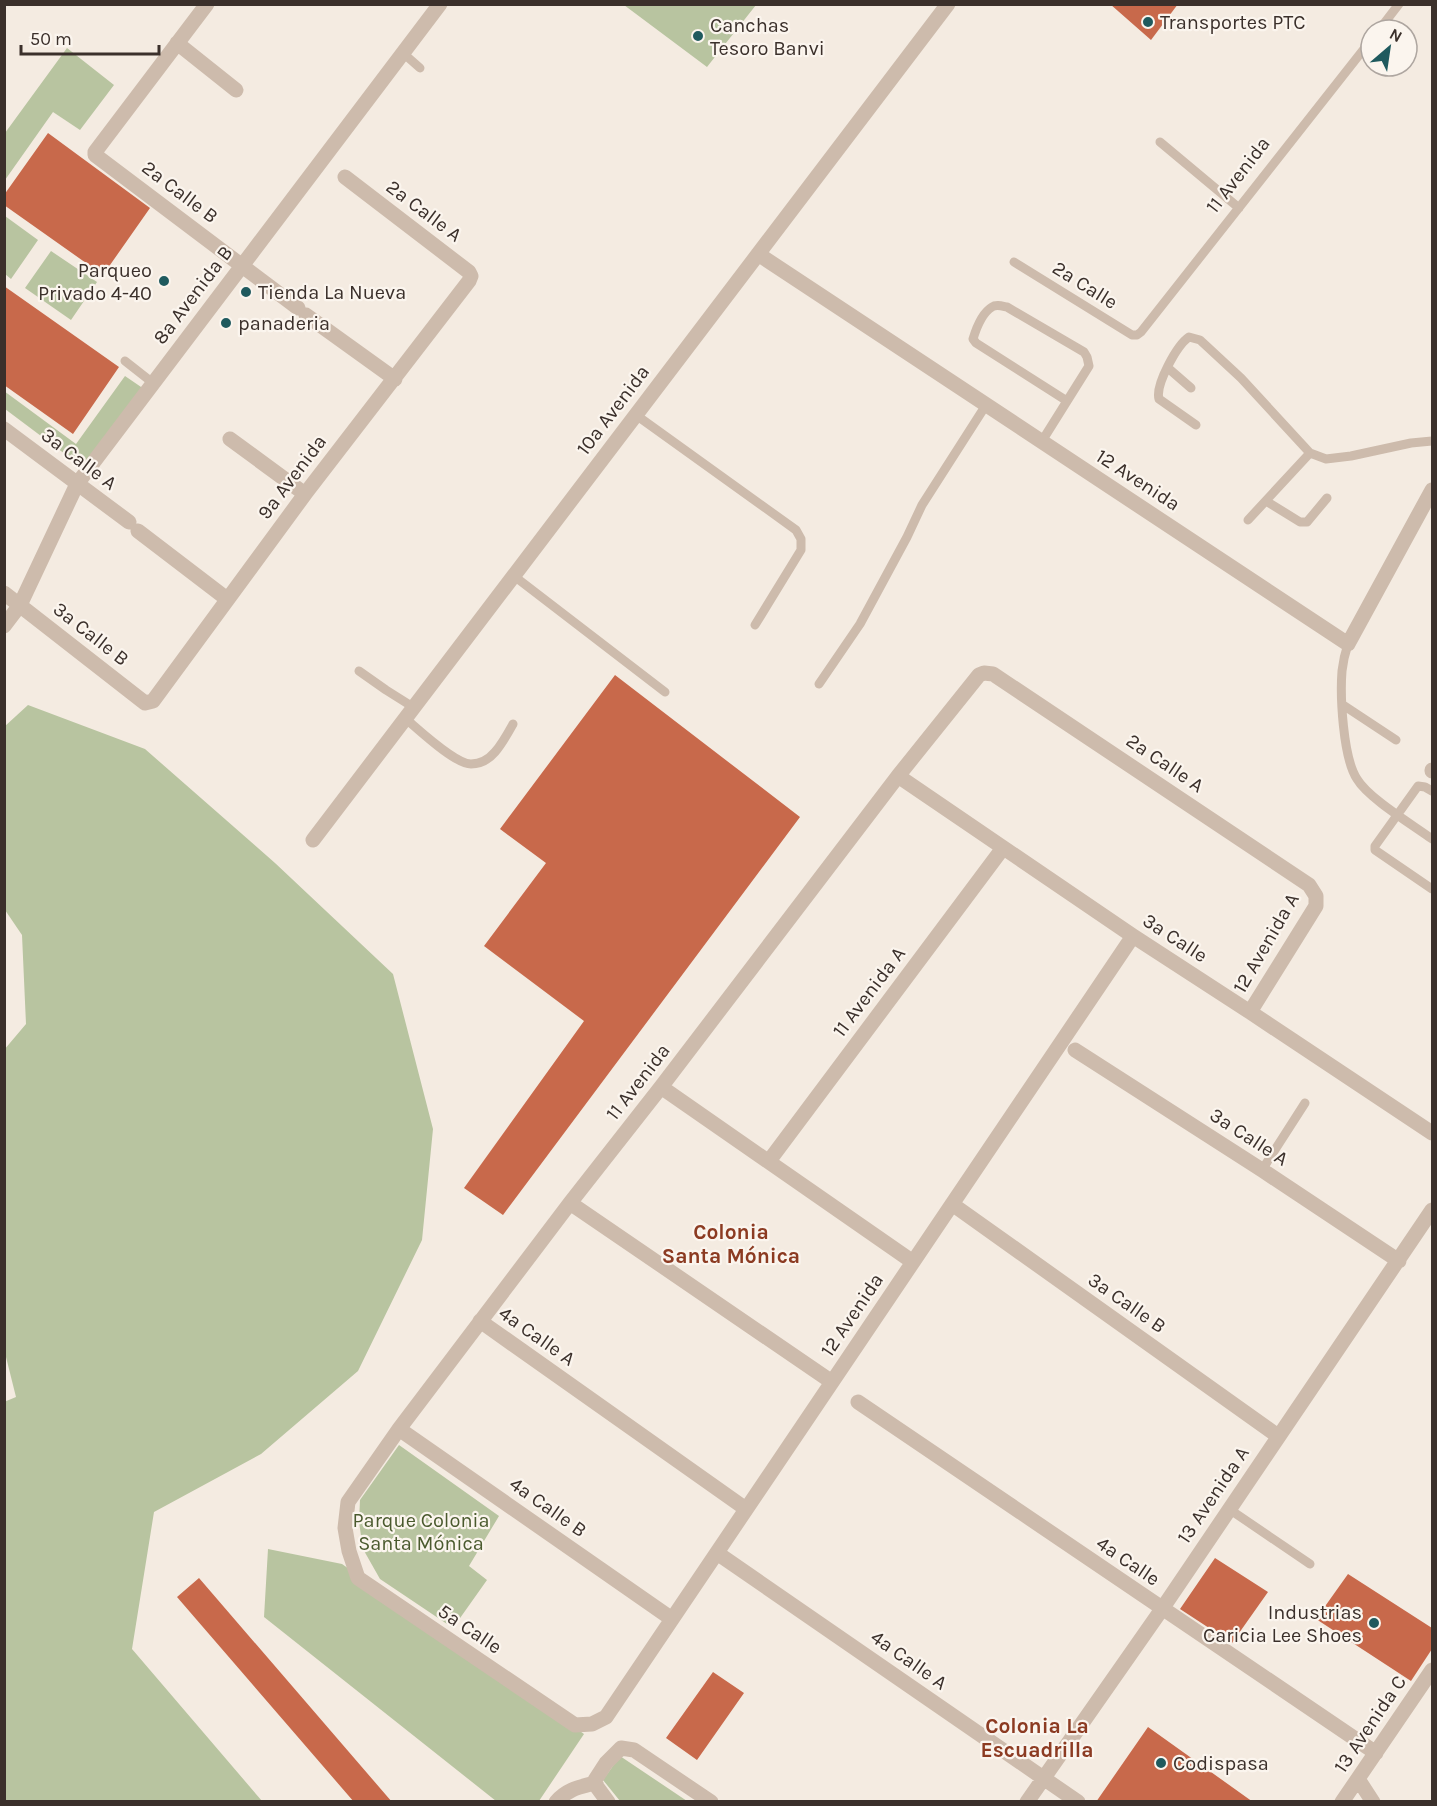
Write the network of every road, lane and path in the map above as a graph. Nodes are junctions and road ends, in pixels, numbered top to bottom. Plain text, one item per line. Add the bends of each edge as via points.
1 (207, 4) edge
2 (440, 4) edge
3 (948, 4) edge
4 (1399, 4) edge
5 (1388, 18) edge
6 (177, 43) junction
7 (403, 53) junction
8 (1359, 55) edge
9 (420, 68) dead end
10 (236, 90) dead end
11 (1160, 142) dead end
12 (345, 177) dead end
13 (1239, 208) junction
14 (758, 254) junction
15 (1014, 262) dead end
16 (242, 265) junction
17 (469, 281) joint
18 (1137, 335) joint
19 (125, 361) dead end
20 (1168, 368) junction
21 (394, 379) junction
22 (153, 383) junction
23 (1191, 388) dead end
24 (1067, 401) junction
25 (986, 405) junction
26 (636, 415) junction
27 (1196, 425) dead end
28 (4, 429) edge
29 (230, 439) dead end
30 (1042, 441) junction
31 (1432, 441) edge
32 (1310, 453) junction
33 (77, 484) junction
34 (1432, 490) edge
35 (305, 494) junction
36 (1327, 498) dead end
37 (1266, 501) junction
38 (1248, 520) dead end
39 (514, 576) junction
40 (4, 593) edge
41 (227, 599) junction
42 (20, 605) junction
43 (755, 625) dead end
44 (4, 626) edge
45 (1348, 644) junction
46 (359, 671) dead end
47 (984, 673) joint
48 (819, 684) dead end
49 (666, 692) dead end
50 (153, 701) joint
51 (1343, 705) junction
52 (410, 713) junction
53 (513, 724) dead end
54 (1396, 740) dead end
55 (898, 776) junction
56 (1432, 791) edge
57 (1398, 814) junction
58 (1432, 838) edge
59 (313, 840) dead end
60 (1003, 848) junction
61 (1432, 889) edge
62 (1316, 896) joint
63 (1133, 936) junction
64 (1251, 1011) junction
65 (1075, 1050) dead end
66 (661, 1087) junction
67 (1305, 1103) dead end
68 (1432, 1133) edge
69 (769, 1161) junction
70 (1262, 1170) junction
71 (570, 1203) junction
72 (952, 1204) junction
73 (1432, 1210) edge
74 (1399, 1261) junction
75 (913, 1262) junction
76 (480, 1321) junction
77 (832, 1382) junction
78 (858, 1402) dead end
79 (399, 1430) junction
80 (1278, 1436) junction
81 (746, 1509) junction
82 (1229, 1509) junction
83 (345, 1528) joint
84 (717, 1553) junction
85 (1310, 1564) dead end
86 (1162, 1609) junction
87 (672, 1619) junction
88 (1432, 1671) edge
89 (606, 1717) joint
90 (1376, 1753) junction
91 (1043, 1777) junction
92 (1358, 1779) junction
93 (595, 1783) junction
94 (556, 1802) edge
95 (608, 1802) edge
96 (711, 1802) edge
97 (1027, 1802) edge
98 (1078, 1802) edge
99 (1342, 1802) edge
100 (1373, 1802) edge

1 - 6 street
2 - 7 street, 8a Avenida B
3 - 14 street, 10a Avenida
4 - 5 lane
6 - 10 street
6 - 16 street, 2a Calle B via 95,153
7 - 9 lane
7 - 16 street, 8a Avenida B
8 - 13 lane, 11 Avenida
11 - 13 lane
12 - 17 street, 2a Calle A via 469,272
13 - 18 lane, 11 Avenida
14 - 25 street, 12 Avenida
14 - 26 street, 10a Avenida
15 - 18 lane, 2a Calle
16 - 21 street, 2a Calle B
16 - 22 street, 8a Avenida B
17 - 21 street, 9a Avenida
19 - 22 lane
20 - 23 lane
20 - 27 lane via 1159,387 1159,399
20 - 32 lane via 1184,340 1200,340
21 - 35 street, 9a Avenida
22 - 33 street, 8a Avenida B
24 - 24 lane via 1089,366 1084,352 1007,307 992,306 973,339 976,343
24 - 30 lane
25 - 30 street, 12 Avenida
25 - 48 lane via 922,505 860,624
26 - 39 street, 10a Avenida
26 - 43 lane via 796,530 801,550
28 - 33 street, 3a Calle A
29 - 35 street
30 - 45 street, 12 Avenida
31 - 32 lane via 1326,459
32 - 37 lane
33 - 41 street, 3a Calle A
33 - 42 street, 8a Avenida B
34 - 45 street
35 - 41 street, 9a Avenida
36 - 37 lane via 1304,523
37 - 38 lane
39 - 49 lane
39 - 52 street, 10a Avenida
40 - 42 street, 3a Calle B
41 - 50 street, 9a Avenida
42 - 44 street, 8a Avenida B
42 - 50 street, 3a Calle B via 145,703
45 - 51 lane via 1342,674
46 - 52 lane
47 - 55 street, 11 Avenida via 975,678
47 - 62 street, 2a Calle A via 993,674 1310,885
51 - 54 lane
51 - 57 lane via 1347,748 1357,780
52 - 53 lane via 439,746 469,764 482,763 495,753
52 - 59 street, 10a Avenida
55 - 60 street, 3a Calle
55 - 66 street, 11 Avenida
56 - 57 lane via 1418,786
57 - 58 lane
57 - 61 lane via 1377,841 1375,850
60 - 63 street, 3a Calle
60 - 69 street, 11 Avenida A
62 - 64 street, 12 Avenida A via 1316,906
63 - 64 street, 3a Calle
63 - 72 street, 12 Avenida
64 - 68 street, 3a Calle
65 - 70 street, 3a Calle A
66 - 69 street
66 - 71 street, 11 Avenida
67 - 70 lane
69 - 75 street
70 - 74 street, 3a Calle A
71 - 76 street, 11 Avenida
71 - 77 street
72 - 75 street, 12 Avenida
72 - 80 street, 3a Calle B
73 - 74 street, 13 Avenida A
74 - 80 street, 13 Avenida A
75 - 77 street, 12 Avenida
76 - 79 street, 11 Avenida
76 - 81 street, 4a Calle A
77 - 81 street, 12 Avenida
78 - 86 street, 4a Calle
79 - 83 street, 11 Avenida via 348,1502
79 - 87 street, 4a Calle B
80 - 82 street, 13 Avenida A
81 - 84 street, 12 Avenida
82 - 85 lane
82 - 86 street, 13 Avenida A
83 - 89 street, 5a Calle via 358,1578 575,1725 592,1724
84 - 87 street, 12 Avenida
84 - 91 street, 4a Calle A
86 - 90 street, 4a Calle
86 - 91 street, 13 Avenida A
87 - 89 street, 12 Avenida
88 - 90 street, 13 Avenida C
90 - 92 street, 13 Avenida C
91 - 97 street, 13 Avenida A
91 - 98 street, 4a Calle A
92 - 99 street, 13 Avenida C
92 - 100 street
93 - 94 street via 573,1788
93 - 95 street
93 - 96 street via 606,1763 621,1748 634,1750

